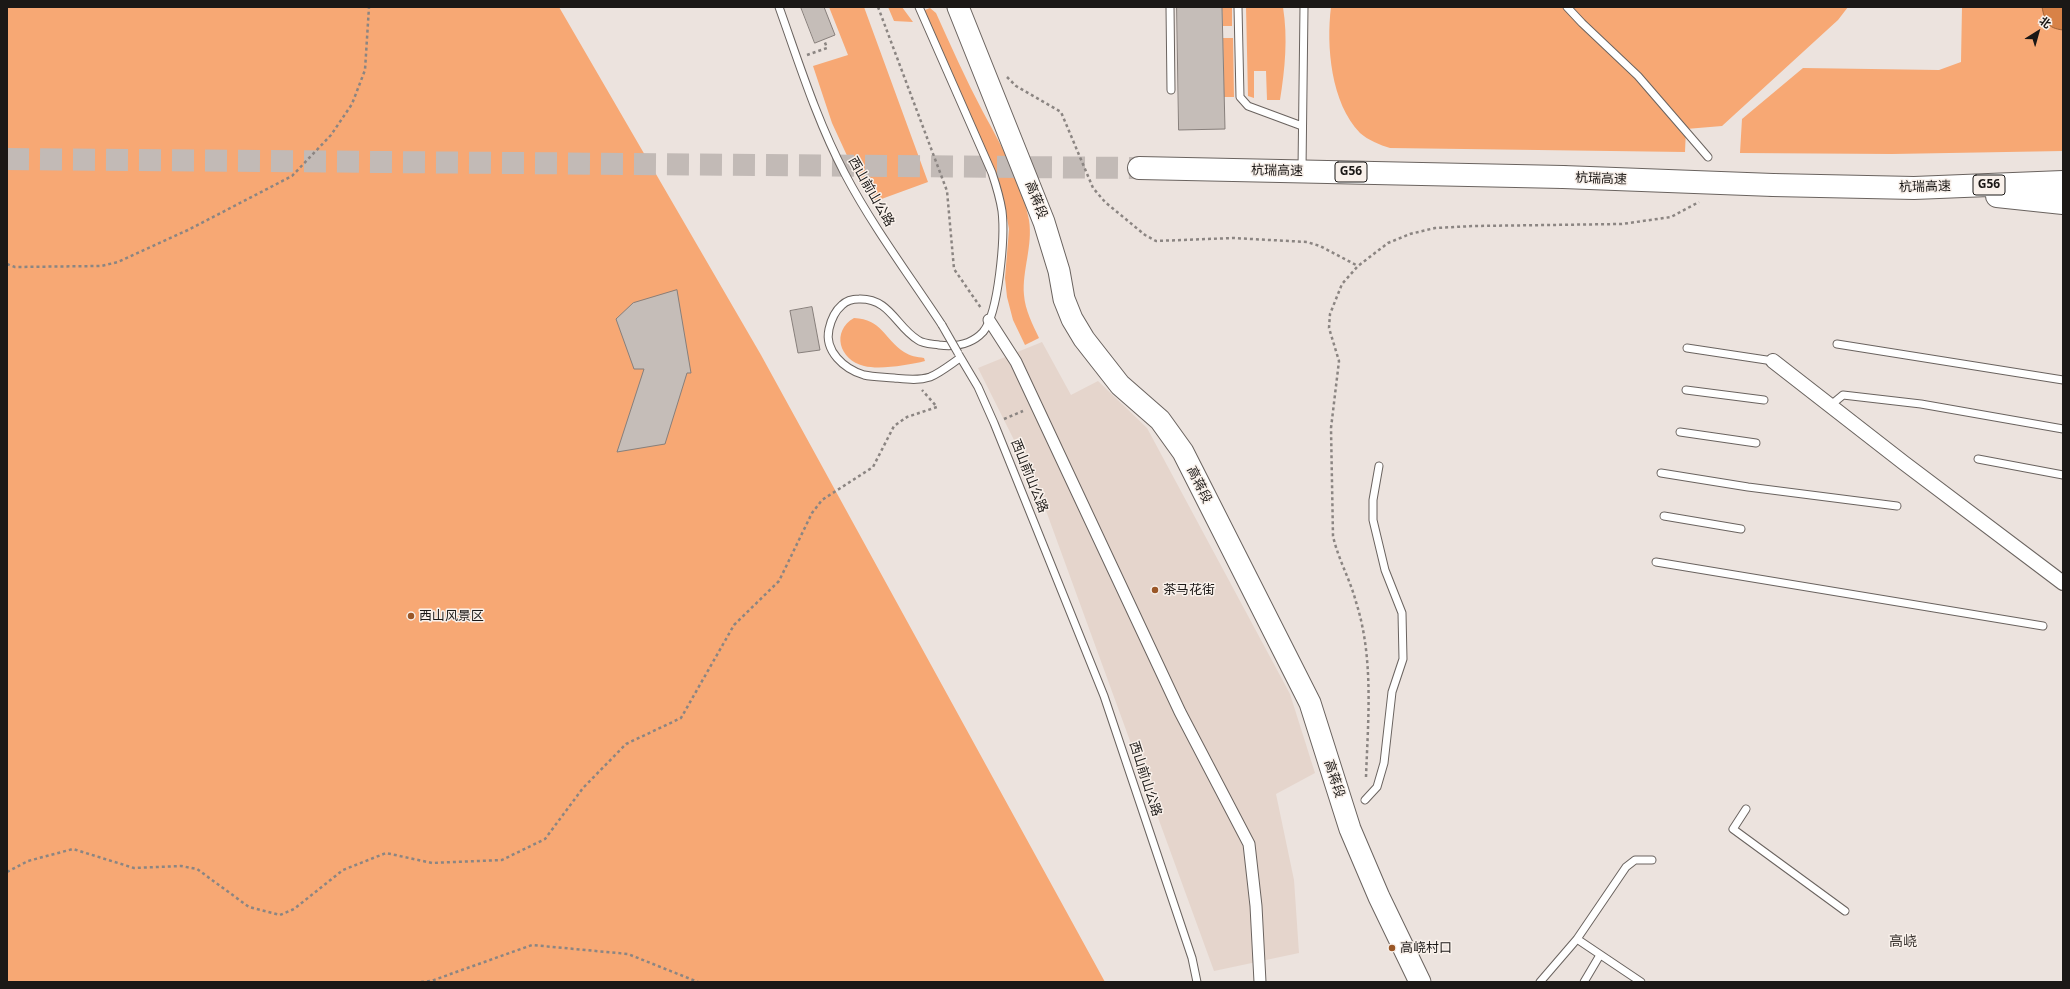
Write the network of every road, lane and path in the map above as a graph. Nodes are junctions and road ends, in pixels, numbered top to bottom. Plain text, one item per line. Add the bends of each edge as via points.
1 (368, 7) edge
2 (779, 7) edge
3 (878, 7) edge
4 (919, 7) edge
5 (958, 7) edge
6 (1170, 7) edge
7 (1238, 7) edge
8 (1304, 7) edge
9 (1567, 7) edge
10 (824, 40) dead end
11 (798, 59) junction
12 (988, 81) junction
13 (1171, 90) dead end
14 (1302, 126) junction
15 (1708, 157) dead end
16 (1139, 168) tunnel mouth
17 (1302, 171) junction
18 (2063, 182) edge
19 (1914, 188) junction
20 (1702, 198) dead end
21 (2063, 203) edge
22 (7, 264) edge
23 (1358, 266) junction
24 (989, 320) junction
25 (1837, 344) dead end
26 (1687, 348) dead end
27 (959, 355) junction
28 (1773, 361) joint
29 (912, 380) junction
30 (2063, 380) edge
31 (1686, 390) dead end
32 (1764, 400) dead end
33 (1831, 405) junction
34 (1036, 406) junction
35 (994, 423) junction
36 (2063, 429) edge
37 (1680, 432) dead end
38 (1756, 443) dead end
39 (1978, 459) dead end
40 (1379, 466) dead end
41 (1661, 473) dead end
42 (2063, 475) edge
43 (1897, 506) dead end
44 (1664, 516) dead end
45 (1741, 529) dead end
46 (1656, 562) dead end
47 (2063, 582) edge
48 (2043, 626) dead end
49 (1365, 800) joint
50 (1746, 809) dead end
51 (1652, 860) dead end
52 (7, 872) edge
53 (1845, 911) dead end
54 (1577, 939) junction
55 (1600, 955) junction
56 (421, 982) edge
57 (698, 982) edge
58 (1197, 982) edge
59 (1260, 982) edge
60 (1420, 982) edge
61 (1540, 982) edge
62 (1584, 982) edge
63 (1641, 982) edge

1 - 22 path via 365,70 352,104 331,135 292,176 188,230 118,262 101,266 15,268
2 - 11 lane, 西山前山公路
3 - 24 path via 947,191 954,269
4 - 24 lane via 998,192 1002,211 1003,248 994,306
5 - 12 main road, 高蒋段
6 - 13 lane
7 - 14 lane via 1240,97 1248,106
8 - 14 lane
9 - 15 lane via 1638,76
10 - 11 path via 827,48
11 - 27 lane, 西山前山公路, bridge via 822,126 845,173 863,206
12 - 23 path via 1007,77 1016,86 1060,112 1093,188 1105,202 1145,236 1156,241 1233,238 1307,242
12 - 60 main road, 高蒋段 via 1044,222 1059,271 1064,299 1072,319 1084,339 1120,385 1160,420 1183,452 1310,703 1350,829 1392,926
14 - 17 lane
16 - 17 highway, 杭瑞高速 / G56
17 - 19 highway, 杭瑞高速 / G56, bridge
18 - 19 highway, 杭瑞高速 / G56
19 - 21 highway
20 - 23 path via 1697,204 1671,217 1622,224 1435,228 1388,243
23 - 49 path via 1342,284 1330,314 1330,328 1339,361 1331,428 1333,536 1356,601 1364,634 1369,699
24 - 29 lane via 983,331 973,340 962,345 938,345 920,342 909,334 888,309 877,302 853,299 843,304 831,321 828,334 830,348 839,360 851,370 863,375
24 - 34 street via 1016,362
25 - 30 lane
26 - 28 lane
27 - 29 lane via 930,377
27 - 35 lane, 西山前山公路 via 978,387
28 - 33 street
29 - 52 path via 937,407 906,417 894,426 873,467 822,500 812,513 779,581 734,625 681,718 626,744 582,788 545,839 502,860 432,863 386,852 343,870 294,909 280,915 249,907 197,869 181,866 134,868 73,849 28,861
31 - 32 lane
33 - 36 lane via 1842,395 1921,404
33 - 47 street
34 - 35 path
34 - 59 street via 1180,712 1249,844 1256,906
35 - 58 lane, 西山前山公路 via 1104,696 1192,958
37 - 38 lane
39 - 42 lane
40 - 49 lane via 1373,500 1373,520 1385,570 1402,613 1403,659 1392,692 1384,763 1377,787
41 - 43 lane
44 - 45 lane
46 - 48 lane
50 - 53 lane via 1733,828
51 - 54 lane via 1635,860 1626,867
54 - 55 lane
54 - 61 lane
55 - 62 lane
55 - 63 lane
56 - 57 path via 532,946 628,954

